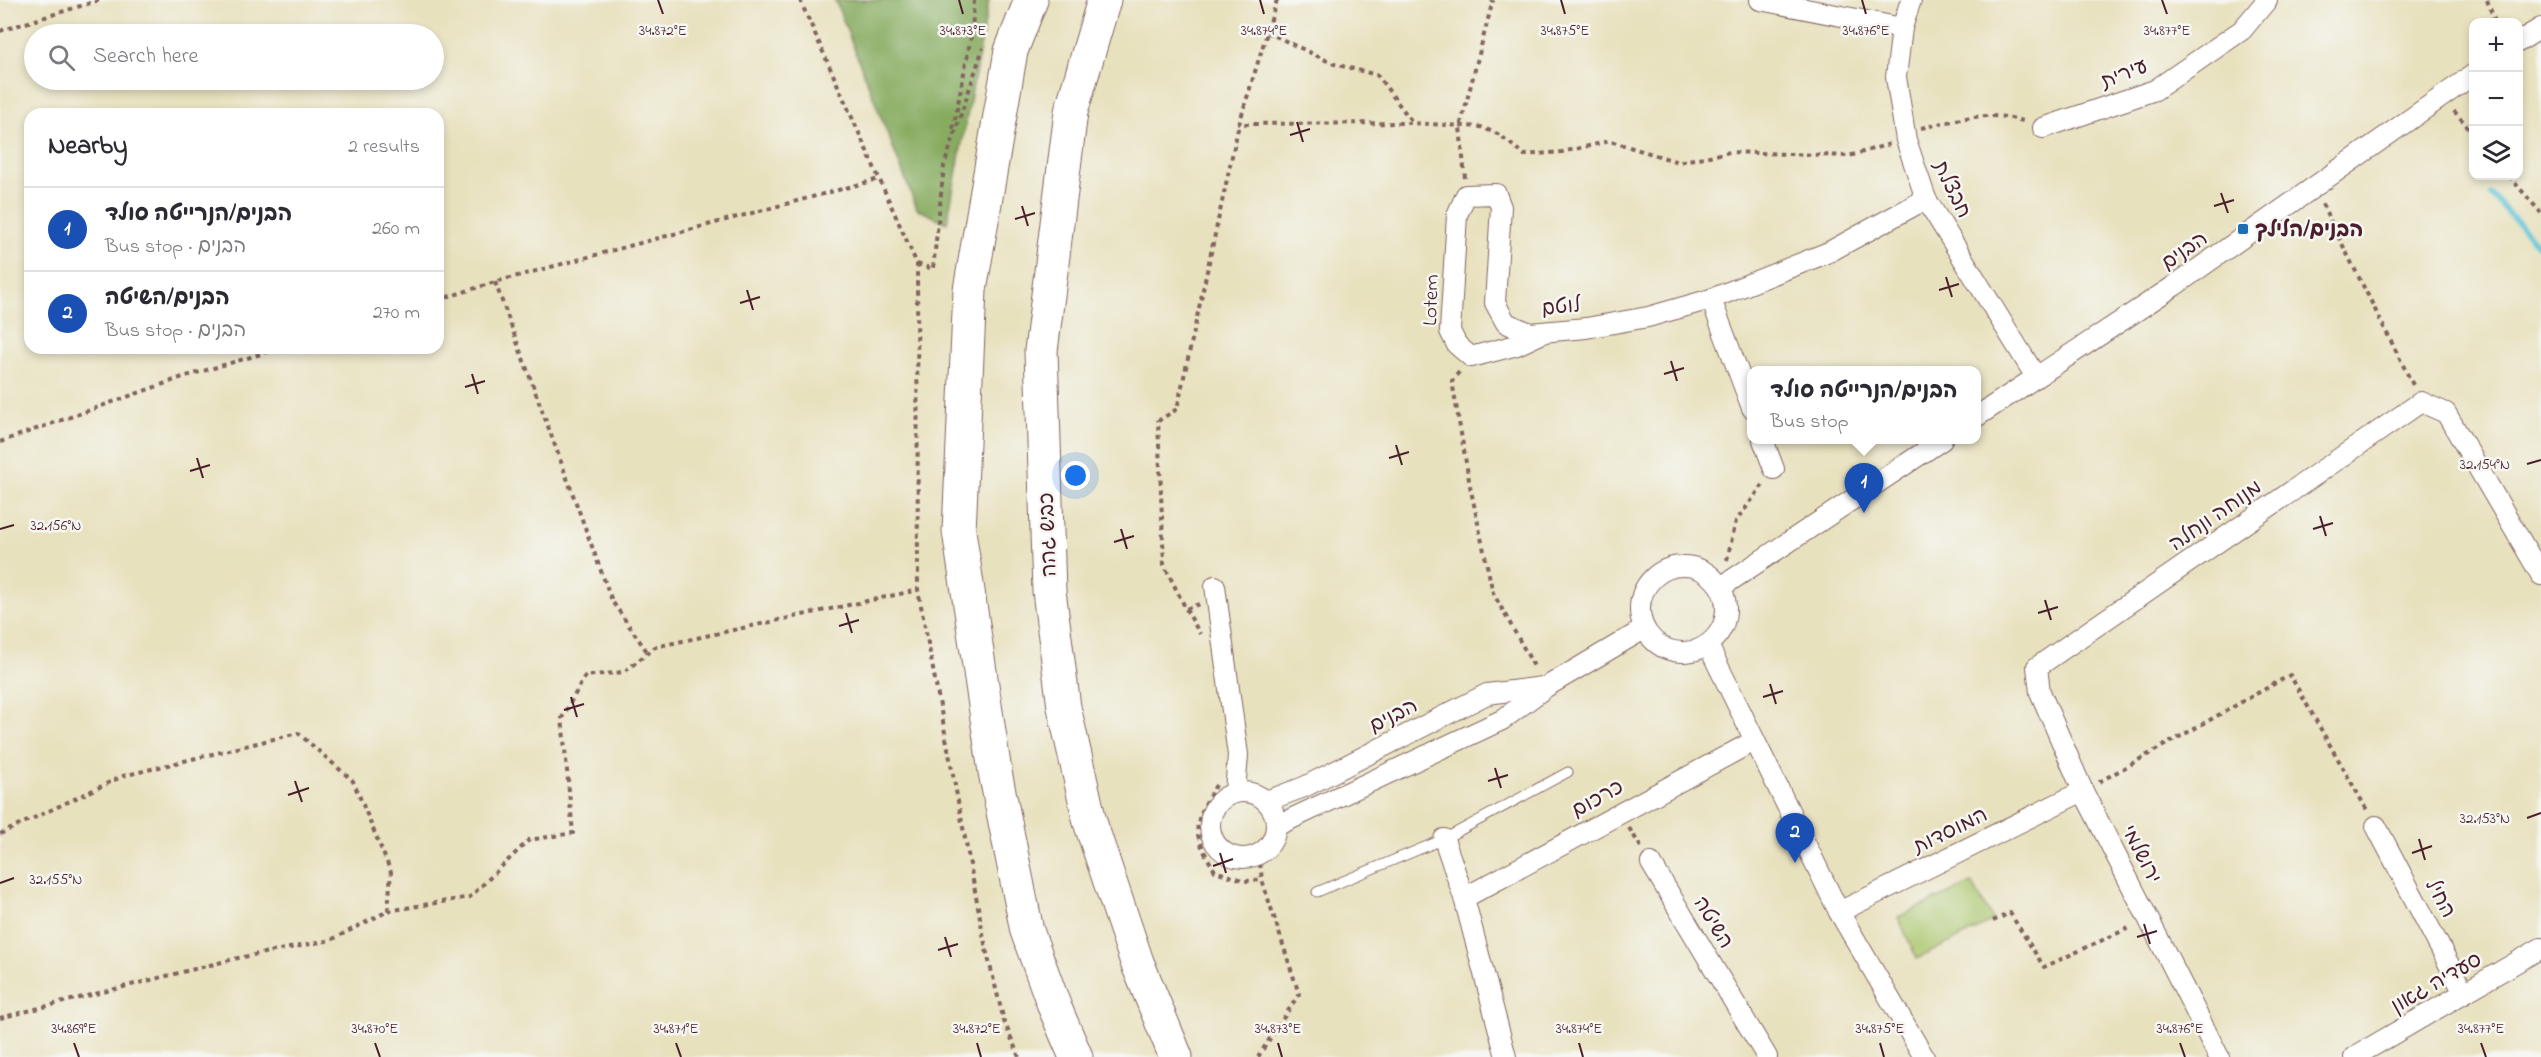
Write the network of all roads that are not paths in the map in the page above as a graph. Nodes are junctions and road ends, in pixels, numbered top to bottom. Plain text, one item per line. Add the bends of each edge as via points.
1 (1031, 0) edge
2 (1104, 0) edge
3 (1760, 0) edge
4 (1911, 0) edge
5 (2267, 0) edge
6 (1902, 28) junction
7 (2541, 28) edge
8 (2523, 39) edge
9 (2469, 78) edge
10 (2043, 128) road end
11 (1466, 195) joint
12 (1926, 199) junction
13 (1711, 299) junction
14 (1545, 332) junction
15 (2036, 377) junction
16 (1747, 395) edge
17 (1981, 414) edge
18 (1765, 444) edge
19 (1936, 444) edge
20 (1774, 469) road end
21 (2541, 575) edge
22 (1721, 587) junction
23 (1215, 591) road end
24 (1644, 629) junction
25 (1708, 645) junction
26 (2037, 667) joint
27 (1546, 687) junction
28 (1754, 741) junction
29 (1568, 772) dead end
30 (2082, 791) junction
31 (1235, 792) junction
32 (1266, 801) junction
33 (1276, 826) junction
34 (2376, 826) road end
35 (1444, 839) junction
36 (1651, 863) road end
37 (1317, 892) dead end
38 (1464, 898) junction
39 (1839, 912) junction
40 (2541, 948) edge
41 (2464, 993) junction
42 (1076, 1057) edge
43 (1176, 1057) edge
44 (1506, 1057) edge
45 (1767, 1057) edge
46 (1924, 1057) edge
47 (2219, 1057) edge
48 (2354, 1057) edge

1 - 42 highway via 1011,51 970,290 959,531 995,772 1027,931
2 - 43 highway, כביש גהה via 1071,112 1041,351 1049,591 1064,707 1090,822 1137,962
3 - 6 street
4 - 6 street, חבצלת
5 - 10 street, עירית via 2242,30 2154,90
6 - 12 street, חבצלת via 1896,76 1905,136
7 - 8 street
9 - 15 street, הבנים via 2174,286
11 - 14 street, לוטם via 1496,194 1501,207 1495,303 1506,323 1530,333
11 - 14 street, Lotem via 1457,215 1450,332 1457,345 1471,357 1518,345
12 - 13 street, לוטם via 1829,252
12 - 15 street, חבצלת
13 - 14 street, לוטם via 1648,316
13 - 16 street
15 - 17 street, הבנים
18 - 20 street
19 - 22 street
21 - 26 street, מנוחה ונחלה via 2446,413 2421,402
22 - 24 street via 1698,568 1669,568 1656,575 1641,600
22 - 25 street via 1727,612 1718,636
23 - 31 street via 1238,755
24 - 25 street via 1653,641 1680,653
24 - 27 street, הבנים
25 - 28 street
26 - 30 street, ירושלמי via 2040,692
27 - 32 street, הבנים via 1487,694 1304,787
27 - 33 street, הבנים via 1502,720
28 - 38 street, כרכום
28 - 39 street
29 - 35 lane, כרכום
30 - 39 street, המוסדות
30 - 47 street, ירושלמי
31 - 32 street via 1257,794
31 - 33 street via 1216,805 1211,815 1212,837 1227,854 1249,858 1259,854 1274,837
32 - 33 street
34 - 41 street, החיל
35 - 37 lane, כרכום
35 - 38 street
36 - 45 street, השיטה
38 - 44 street
39 - 46 street
40 - 41 street, סעדיה גאון
41 - 48 street, סעדיה גאון

